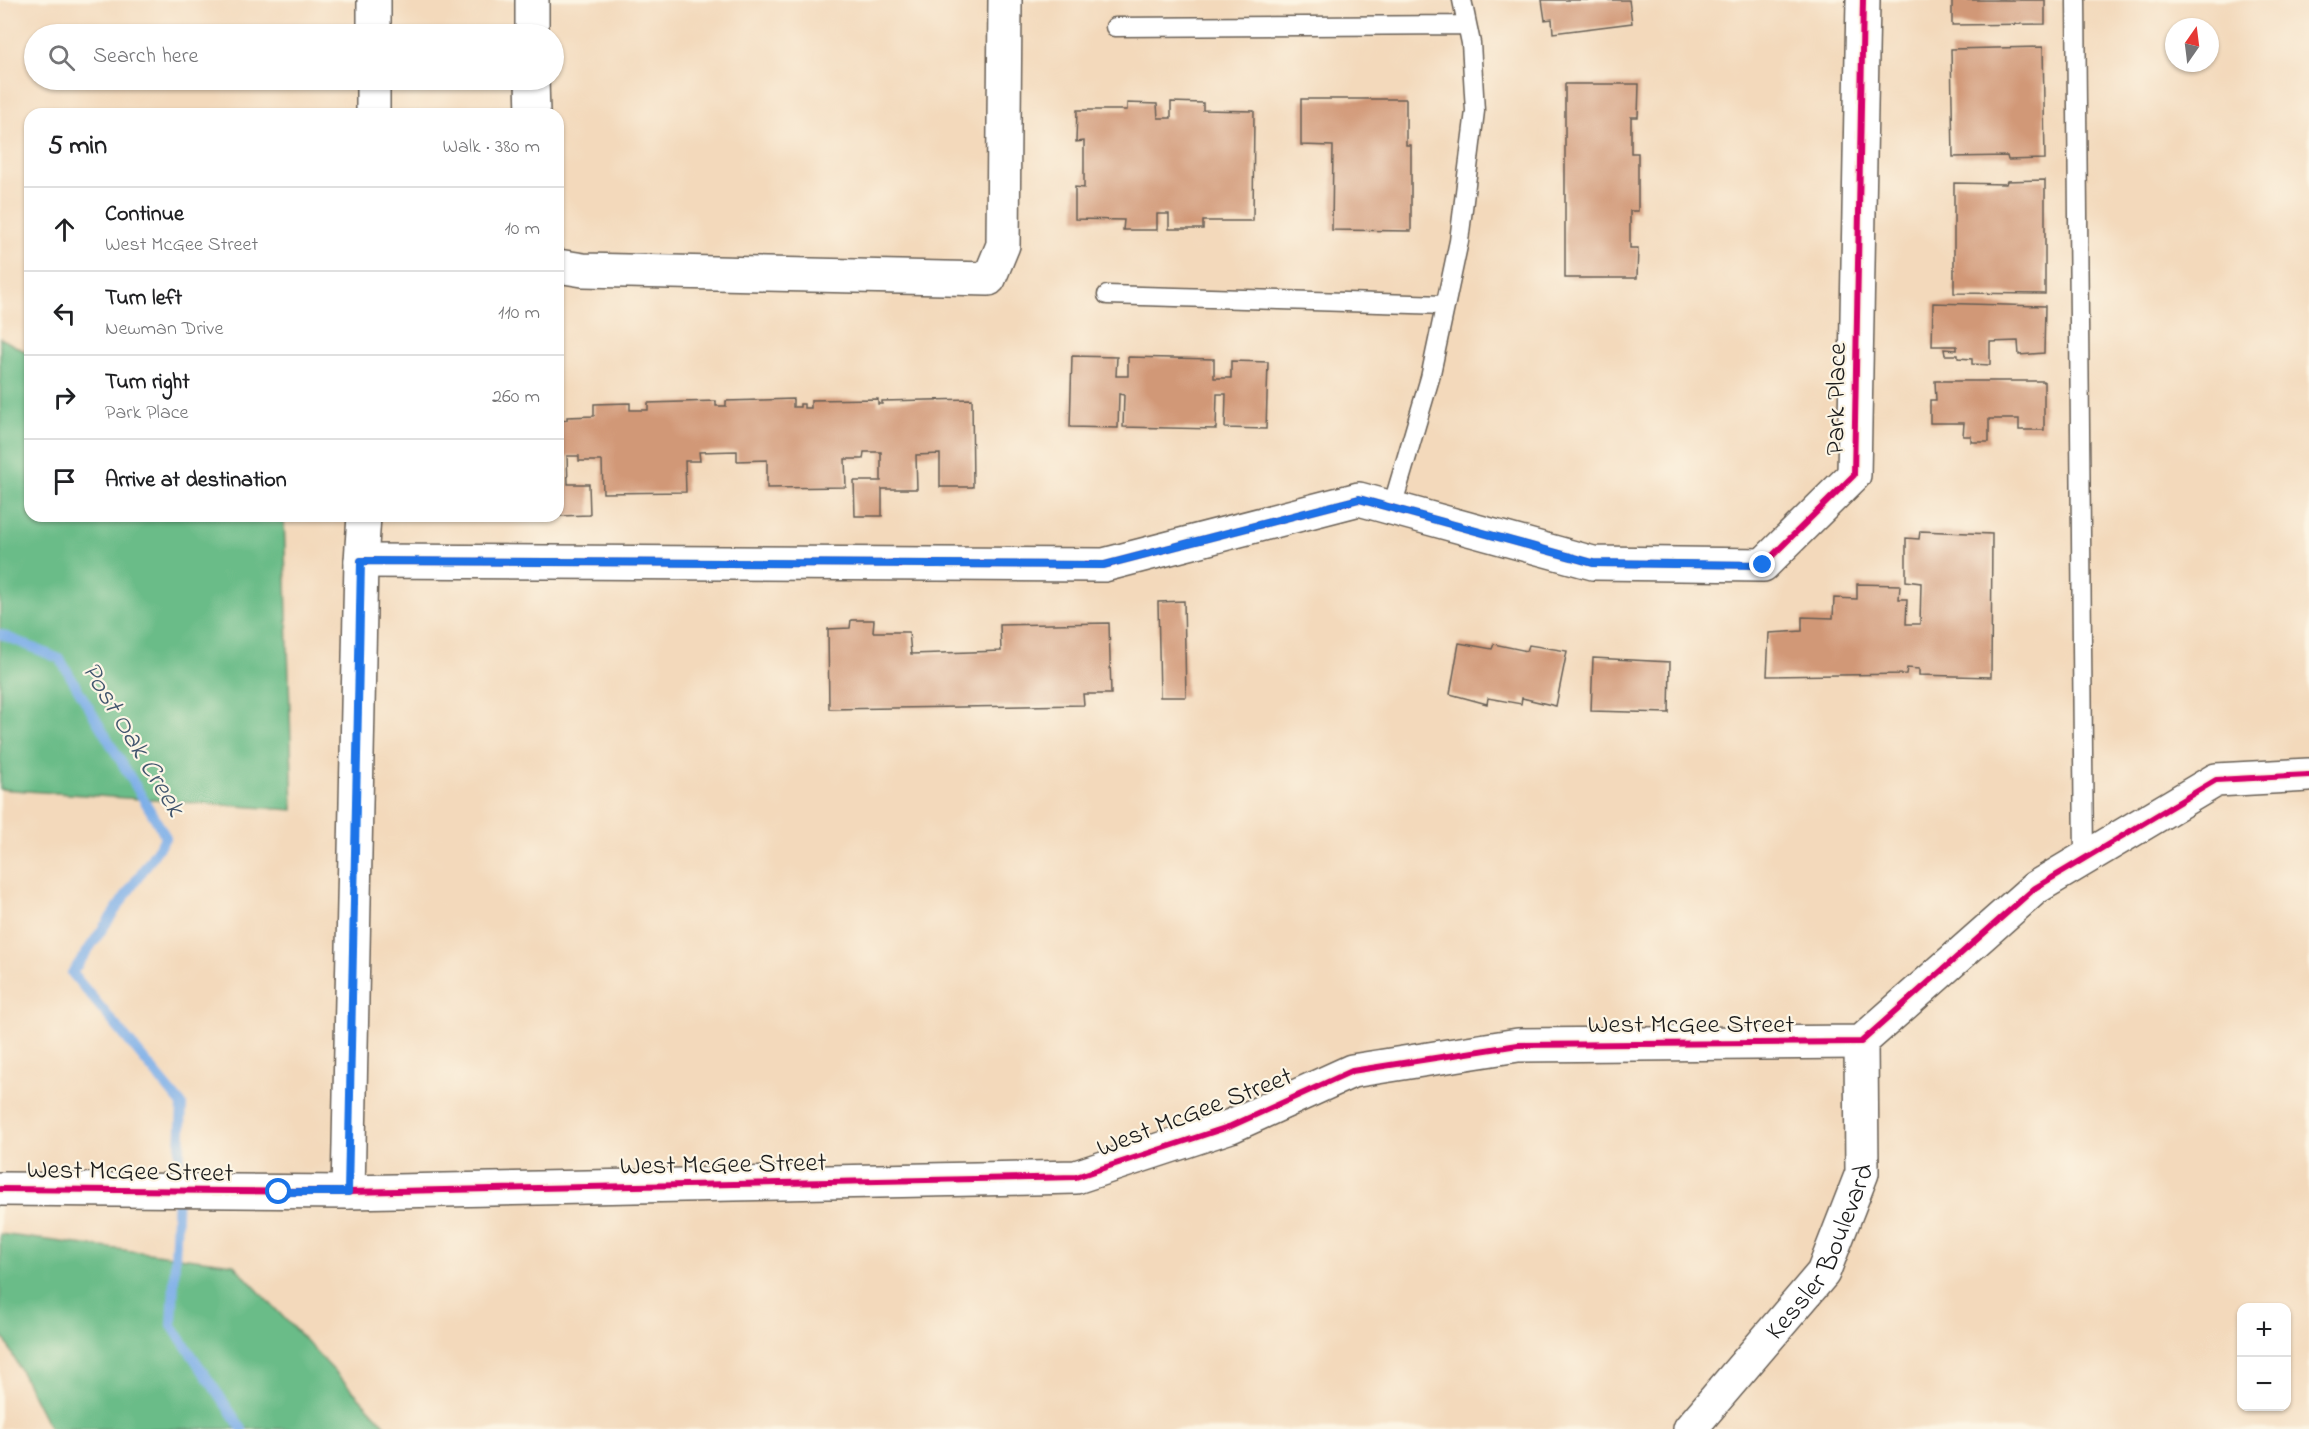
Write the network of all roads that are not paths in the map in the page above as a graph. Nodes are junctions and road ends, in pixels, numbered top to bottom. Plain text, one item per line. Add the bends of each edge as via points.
1 (374, 0) edge
2 (532, 0) edge
3 (1005, 0) edge
4 (1462, 0) edge
5 (1863, 0) edge
6 (2076, 0) edge
7 (374, 24) edge
8 (532, 24) edge
9 (1467, 25) junction
10 (1115, 27) dead end
11 (373, 90) edge
12 (532, 90) edge
13 (373, 108) edge
14 (532, 108) edge
15 (564, 267) edge
16 (1107, 294) dead end
17 (1445, 305) junction
18 (1392, 507) junction
19 (364, 522) edge
20 (361, 561) junction
21 (2309, 775) edge
22 (2084, 859) junction
23 (1861, 1042) junction
24 (0, 1189) edge
25 (348, 1192) junction
26 (1690, 1429) edge

1 - 7 street
2 - 8 street
3 - 15 street via 1004,245 989,279
4 - 9 lane
5 - 18 street, Park Place via 1854,475 1763,565 1593,563
6 - 22 lane
9 - 10 lane
9 - 17 lane via 1475,111 1459,241
11 - 13 street
12 - 14 street
16 - 17 lane
17 - 18 lane via 1430,378
18 - 20 street, Park Place via 1359,499 1104,565
19 - 20 street
20 - 25 street
21 - 22 street via 2216,780
22 - 23 street via 2035,888
23 - 25 street, West McGee Street via 1518,1045 1352,1071 1231,1125 1076,1178
23 - 26 street, Kessler Boulevard via 1862,1173 1823,1273
24 - 25 street, West McGee Street

